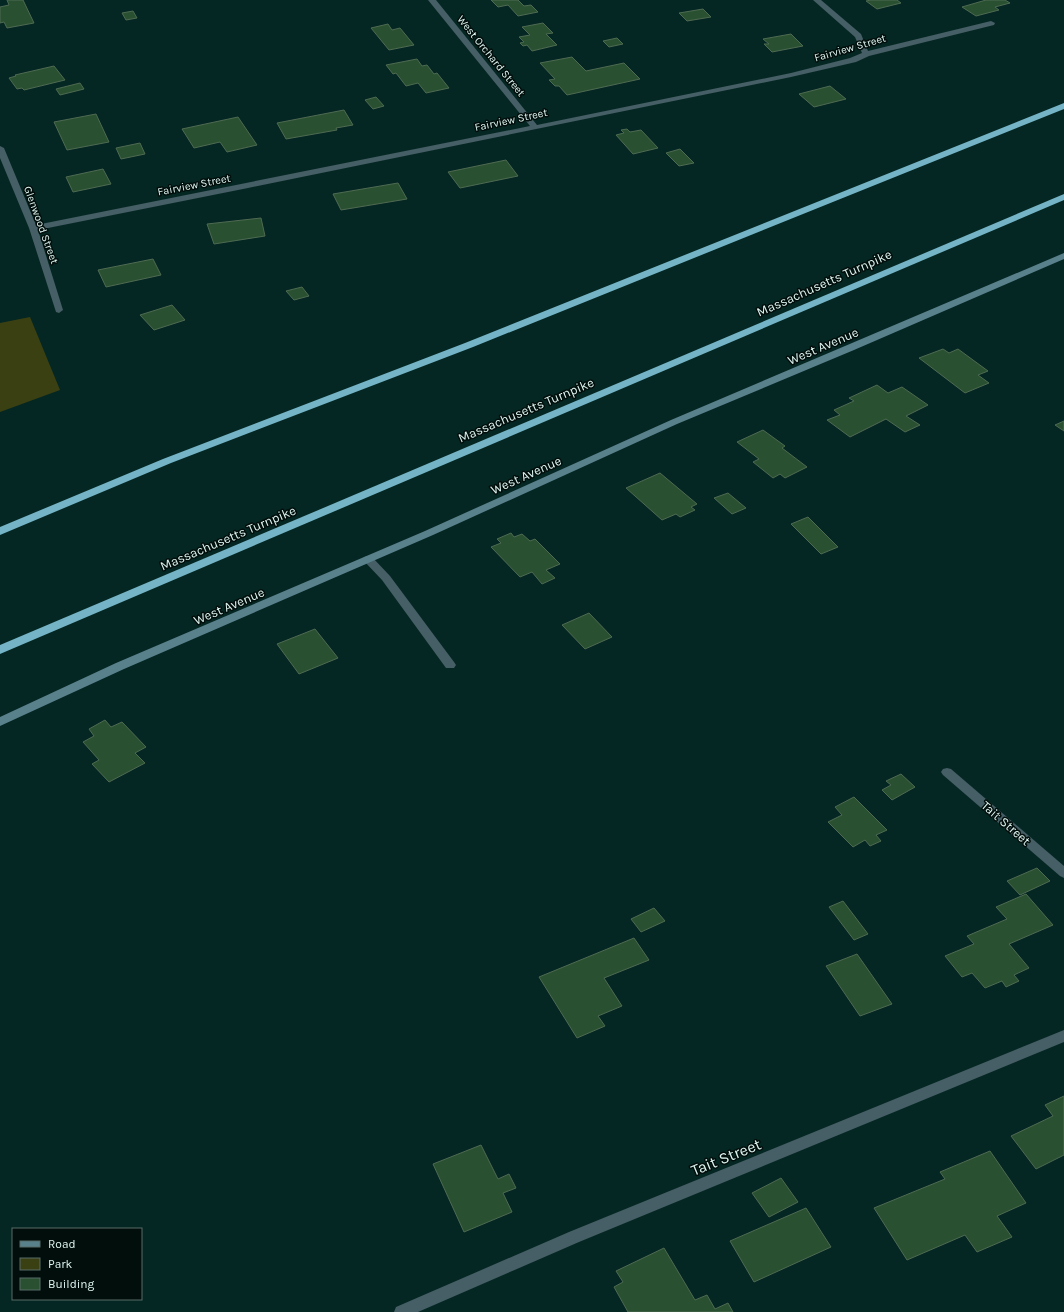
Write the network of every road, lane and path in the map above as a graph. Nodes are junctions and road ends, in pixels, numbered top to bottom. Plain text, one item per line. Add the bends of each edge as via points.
1 (432, 0) edge
2 (817, 0) edge
3 (991, 23) dead end
4 (866, 54) junction
5 (1064, 106) edge
6 (534, 126) junction
7 (0, 148) edge
8 (1064, 197) edge
9 (33, 228) junction
10 (1064, 256) edge
11 (59, 310) dead end
12 (0, 531) edge
13 (368, 559) junction
14 (0, 650) edge
15 (450, 665) dead end
16 (0, 722) edge
17 (947, 772) dead end
18 (1064, 873) edge
19 (1064, 1036) edge
20 (402, 1312) edge

1 - 6 street, West Orchard Street
2 - 4 street via 858,36
3 - 4 street, Fairview Street
4 - 6 street, Fairview Street via 820,68
5 - 12 highway via 461,348 167,461
6 - 9 street, Fairview Street
7 - 9 street, Glenwood Street
8 - 14 highway, Massachusetts Turnpike
9 - 11 street, Glenwood Street
10 - 13 main road, West Avenue via 674,422
13 - 15 street via 386,578
13 - 16 main road, West Avenue via 120,666
17 - 18 street, Tait Street
19 - 20 street, Tait Street via 574,1237

